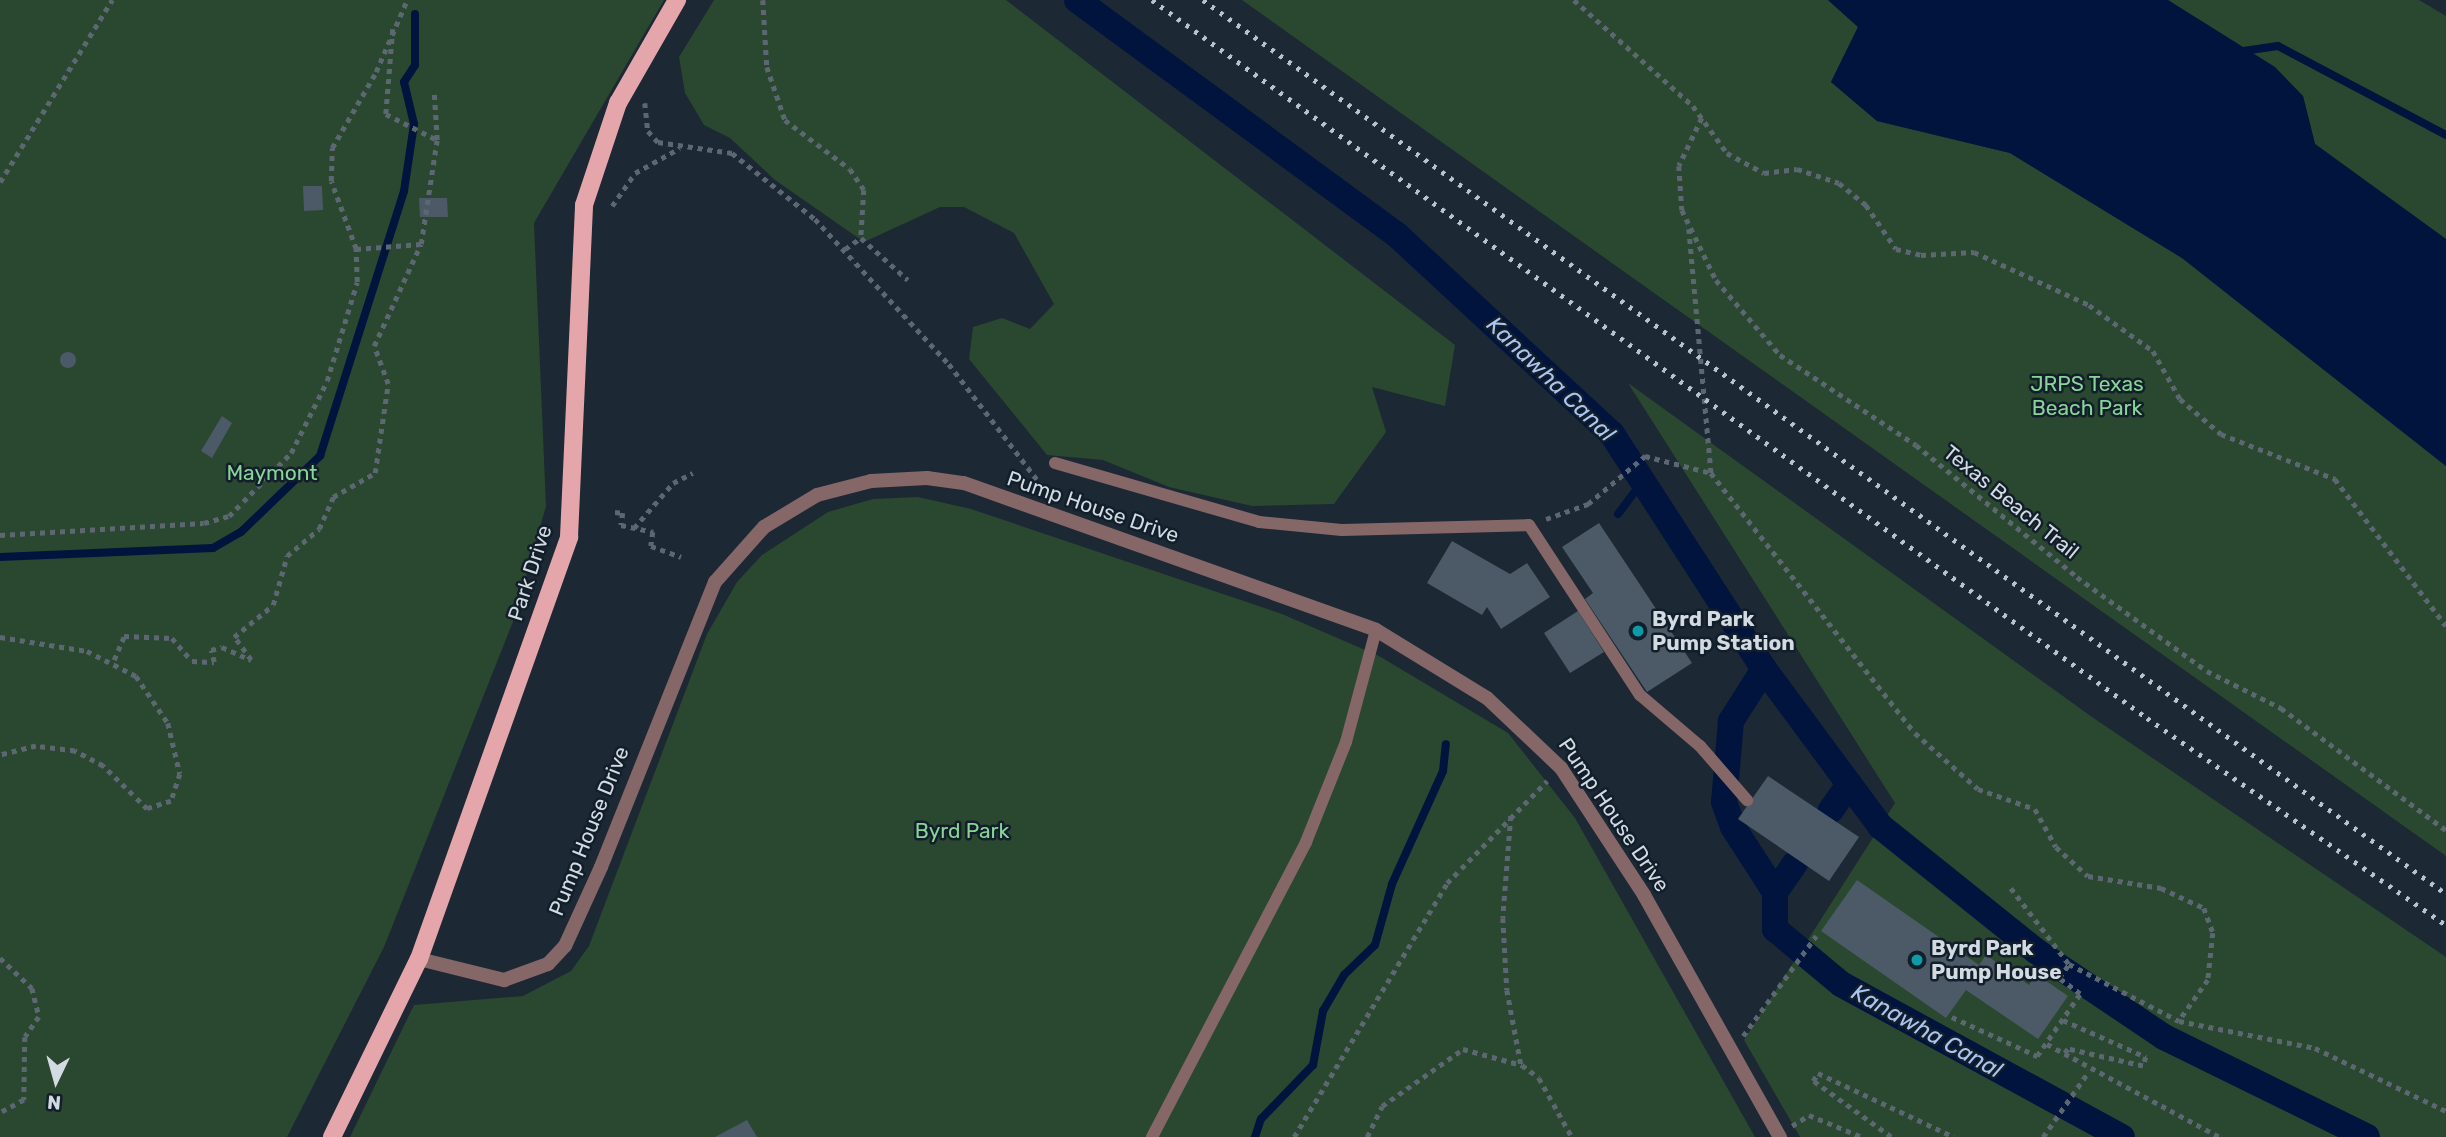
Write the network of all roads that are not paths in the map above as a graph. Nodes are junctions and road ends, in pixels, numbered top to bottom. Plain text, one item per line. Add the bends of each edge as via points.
1 (675, 2) edge
2 (1055, 463) dead end
3 (1376, 630) junction
4 (1747, 800) dead end
5 (419, 959) junction
6 (1779, 1136) edge
7 (332, 1137) edge
8 (1152, 1137) edge

1 - 5 main road, Park Drive via 641,54 596,158 580,240 569,537
2 - 4 lane via 1259,522 1342,530 1529,525 1640,695 1700,746
3 - 5 street, Pump House Drive via 964,483 897,478 817,495 764,527 715,582 565,946 548,964 504,980
3 - 6 street, Pump House Drive via 1487,698 1561,768 1644,895
3 - 8 lane via 1346,742 1306,842
5 - 7 main road, Park Drive

